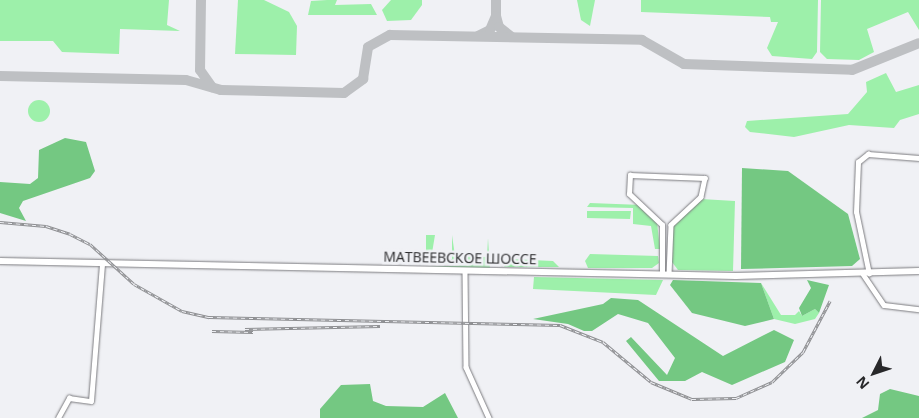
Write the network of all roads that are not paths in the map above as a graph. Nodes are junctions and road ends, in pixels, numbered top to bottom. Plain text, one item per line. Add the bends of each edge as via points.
1 (919, 158) edge
2 (0, 261) edge
3 (102, 264) junction
4 (465, 271) junction
5 (919, 272) edge
6 (665, 274) junction
7 (866, 274) junction
8 (919, 308) edge
9 (58, 418) edge
10 (489, 418) edge

1 - 7 street via 868,154 858,162 856,212
2 - 3 main road, МАТВЕЕВСКОЕ ШОССЕ
3 - 4 main road, МАТВЕЕВСКОЕ ШОССЕ
3 - 9 street via 91,401 69,398
4 - 6 main road, МАТВЕЕВСКОЕ ШОССЕ
4 - 10 street via 466,367
5 - 7 main road, МАТВЕЕВСКОЕ ШОССЕ
6 - 6 street via 671,225 701,197 705,178 632,174 629,194 662,225
6 - 7 main road, МАТВЕЕВСКОЕ ШОССЕ
7 - 8 street via 884,305

